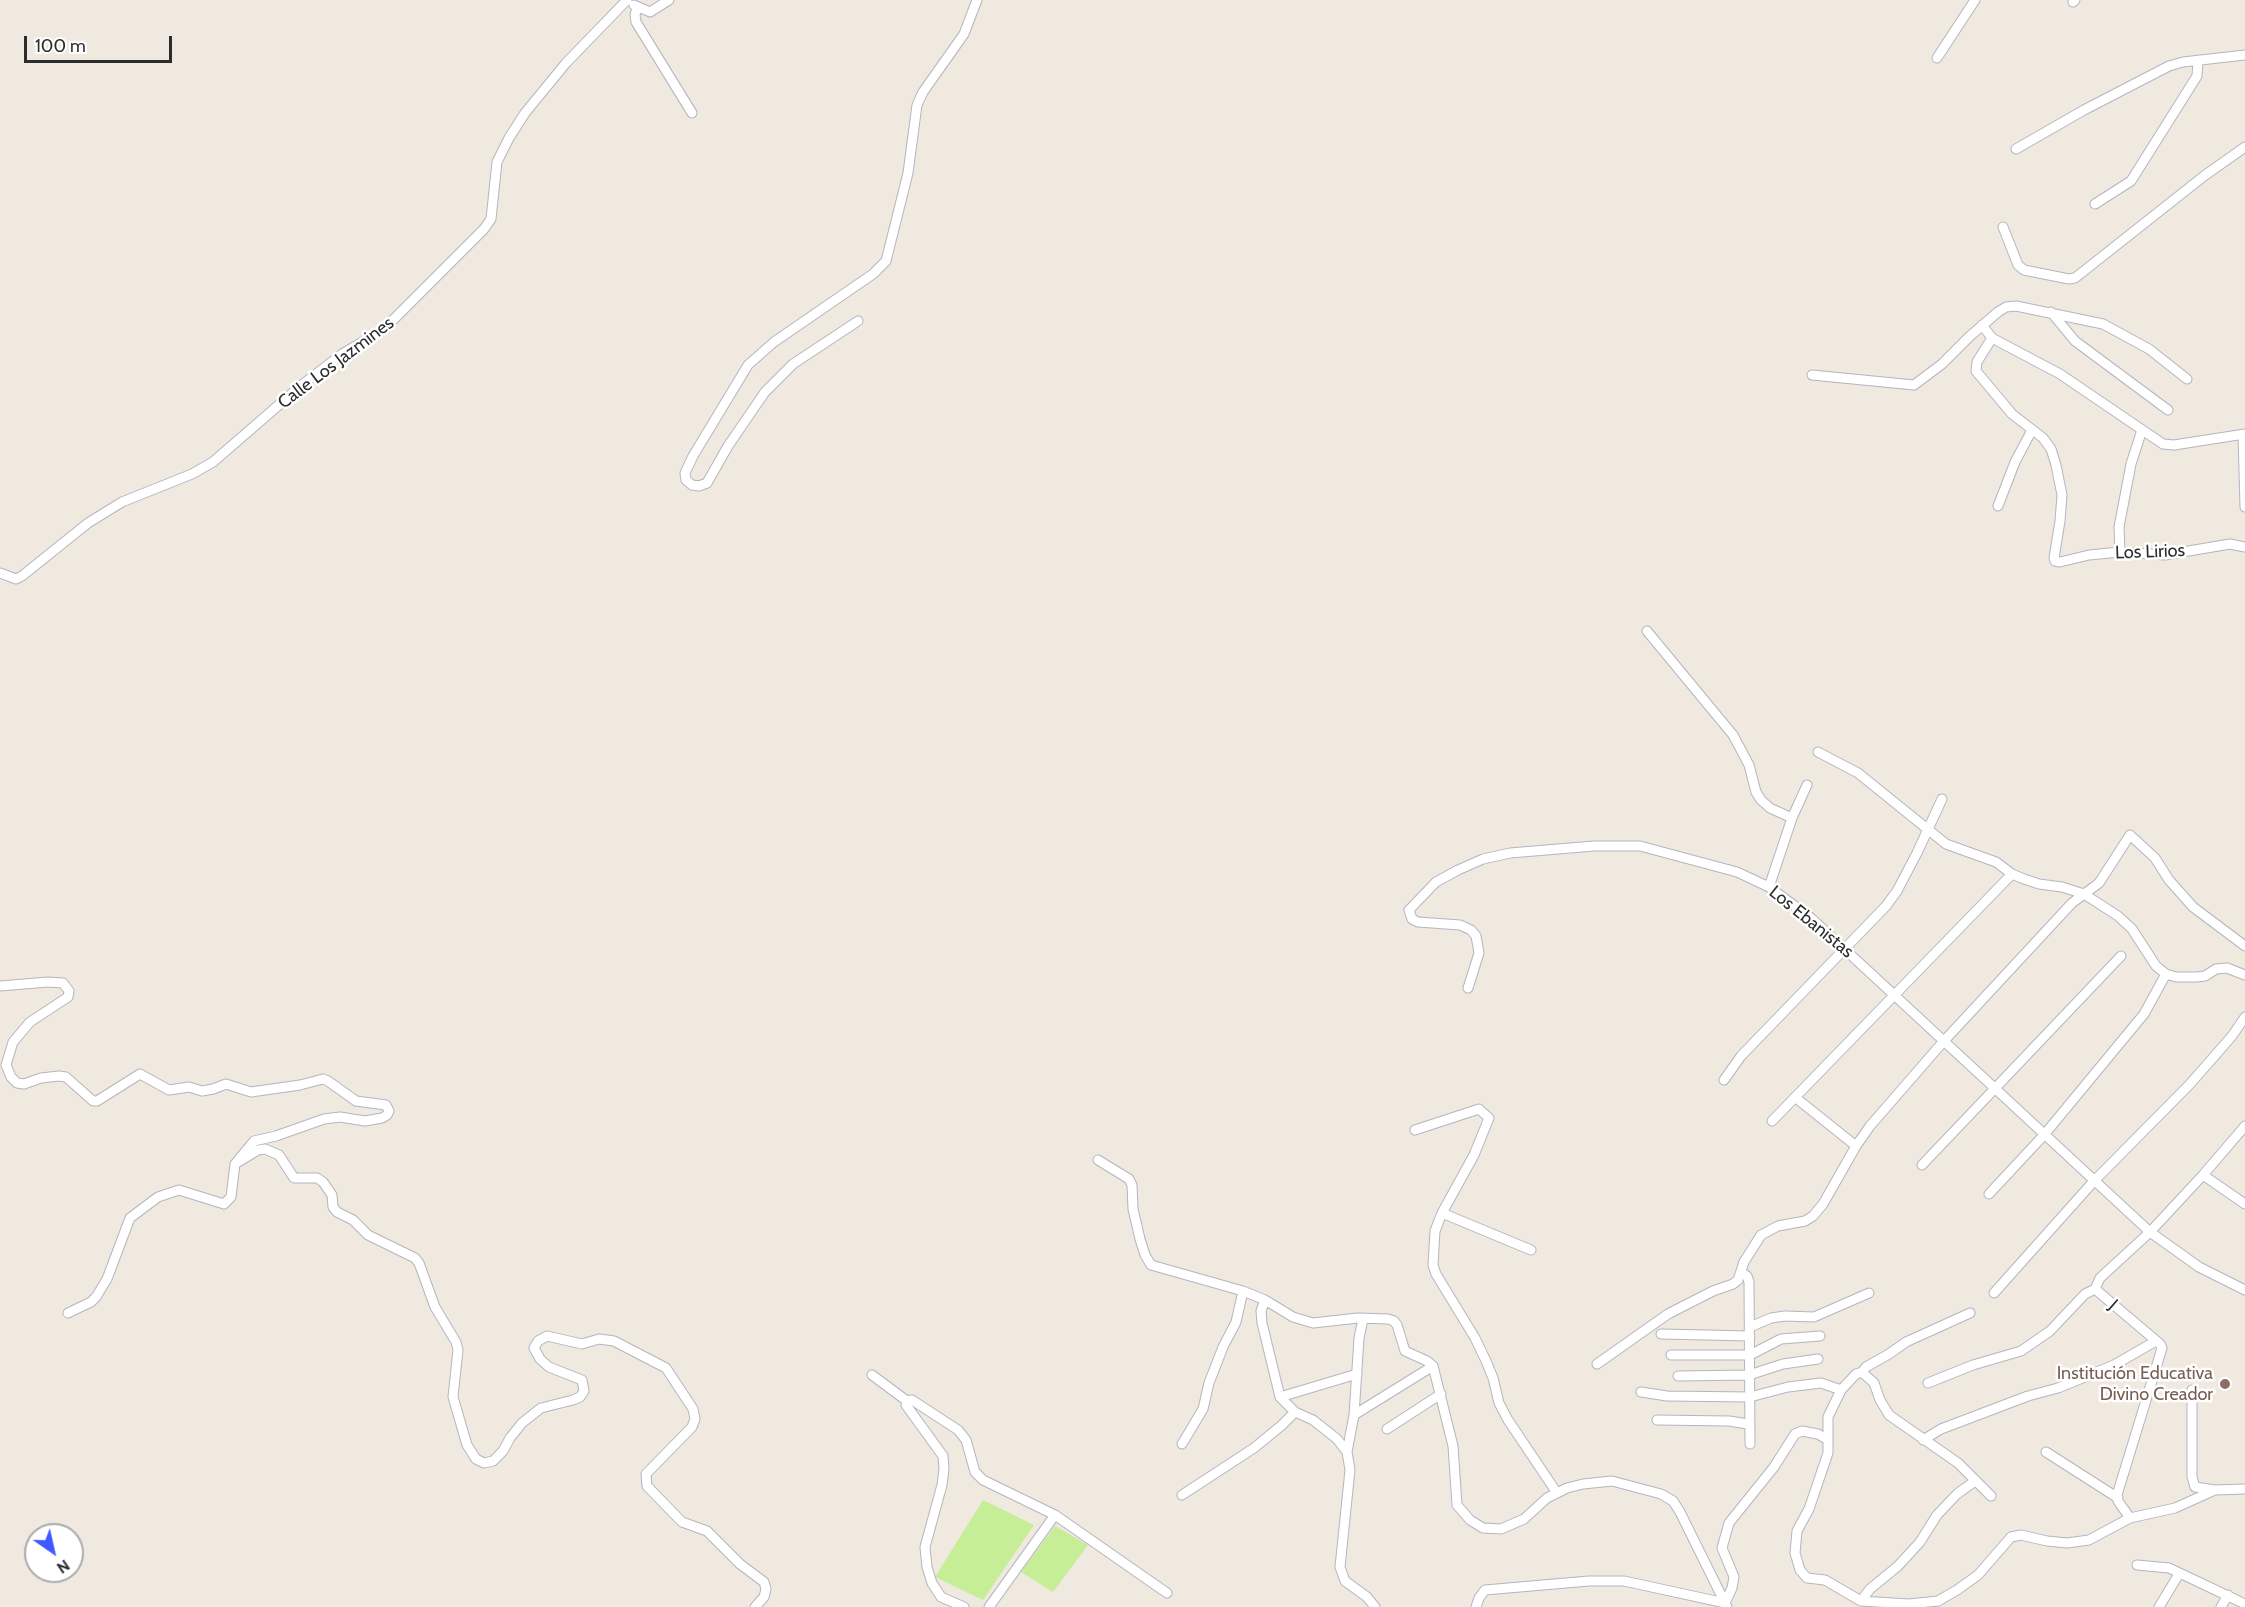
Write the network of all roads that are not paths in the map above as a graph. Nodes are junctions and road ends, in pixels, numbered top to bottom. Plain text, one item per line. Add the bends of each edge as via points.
1 (627, 0) edge
2 (669, 0) edge
3 (977, 0) edge
4 (1976, 0) edge
5 (637, 8) junction
6 (2245, 55) edge
7 (1937, 58) dead end
8 (2198, 61) junction
9 (692, 113) dead end
10 (2245, 147) edge
11 (2016, 149) dead end
12 (2095, 204) dead end
13 (2003, 227) dead end
14 (2051, 312) junction
15 (858, 321) dead end
16 (1982, 325) junction
17 (1992, 338) junction
18 (1812, 375) dead end
19 (2187, 379) dead end
20 (2168, 410) dead end
21 (2032, 430) junction
22 (2142, 430) junction
23 (2244, 435) edge
24 (1998, 506) dead end
25 (2245, 507) edge
26 (2245, 547) edge
27 (2120, 552) junction
28 (0, 573) edge
29 (1647, 632) dead end
30 (1818, 752) dead end
31 (1807, 785) dead end
32 (1942, 799) dead end
33 (1792, 818) junction
34 (1928, 829) junction
35 (2012, 874) junction
36 (1769, 887) junction
37 (2084, 894) junction
38 (2245, 946) edge
39 (1845, 948) junction
40 (2121, 956) dead end
41 (2166, 974) junction
42 (2245, 975) edge
43 (0, 986) edge
44 (1468, 988) dead end
45 (1894, 994) junction
46 (2245, 1017) edge
47 (1943, 1042) junction
48 (1724, 1080) dead end
49 (1994, 1088) junction
50 (1796, 1098) junction
51 (1772, 1121) dead end
52 (2245, 1126) edge
53 (1415, 1130) dead end
54 (2044, 1135) junction
55 (1856, 1146) junction
56 (1098, 1160) dead end
57 (235, 1164) junction
58 (1922, 1165) dead end
59 (2203, 1175) junction
60 (2094, 1181) junction
61 (1989, 1194) dead end
62 (2245, 1204) edge
63 (1442, 1213) junction
64 (2150, 1232) junction
65 (1531, 1250) dead end
66 (1742, 1273) junction
67 (2095, 1289) junction
68 (2245, 1290) edge
69 (1243, 1291) junction
70 (1869, 1293) dead end
71 (1994, 1293) dead end
72 (1265, 1300) junction
73 (68, 1313) dead end
74 (1970, 1313) dead end
75 (1363, 1318) junction
76 (1750, 1332) junction
77 (1661, 1334) dead end
78 (1820, 1336) dead end
79 (2156, 1341) junction
80 (1671, 1355) dead end
81 (1749, 1355) junction
82 (1818, 1359) dead end
83 (1597, 1364) dead end
84 (1433, 1366) junction
85 (1862, 1372) junction
86 (1356, 1374) junction
87 (872, 1375) dead end
88 (1749, 1375) junction
89 (1678, 1376) dead end
90 (1928, 1383) dead end
91 (1841, 1390) junction
92 (2192, 1390) dead end
93 (1641, 1392) dead end
94 (1441, 1394) junction
95 (1280, 1397) junction
96 (1750, 1397) junction
97 (907, 1401) junction
98 (1294, 1412) junction
99 (1354, 1415) junction
100 (1657, 1420) dead end
101 (1748, 1424) junction
102 (1387, 1429) dead end
103 (1828, 1440) junction
104 (1923, 1440) junction
105 (1182, 1444) dead end
106 (1750, 1444) dead end
107 (1347, 1452) junction
108 (2046, 1452) dead end
109 (1975, 1481) junction
110 (2215, 1490) junction
111 (2245, 1490) edge
112 (1557, 1493) junction
113 (1182, 1495) dead end
114 (1991, 1496) dead end
115 (2118, 1498) junction
116 (1055, 1515) junction
117 (2130, 1518) junction
118 (2137, 1565) dead end
119 (2179, 1574) junction
120 (1167, 1593) dead end
121 (2228, 1595) junction
122 (1861, 1601) junction
123 (1940, 1604) edge
124 (2245, 1604) edge
125 (1726, 1605) edge
126 (755, 1607) edge
127 (964, 1607) edge
128 (989, 1607) edge
129 (1376, 1607) edge
130 (1476, 1607) edge
131 (2159, 1607) edge
132 (2221, 1607) edge

1 - 5 street
1 - 28 street, Calle Los Jazmines via 566,63 509,138 497,162 491,219 484,229 384,329 303,384 213,462 122,502 88,523 22,576 16,579
2 - 5 street via 650,12
3 - 15 street via 964,34 917,105 908,173 885,261 873,274 774,342 748,365 693,456 686,480 692,485 707,483 765,392 793,364
4 - 7 street
5 - 9 street via 636,22
6 - 8 street
8 - 11 street via 2169,66
8 - 12 street via 2197,76 2131,181
10 - 13 street via 2075,278 2024,270 2018,265
14 - 16 street via 2006,307
14 - 19 street via 2103,324 2149,349
14 - 20 street via 2075,341
16 - 17 street
16 - 18 street via 1914,385
17 - 21 street via 1976,370 2012,414
17 - 22 street via 2060,374
21 - 24 street
21 - 27 street, Los Lirios via 2051,449 2062,495 2055,561
22 - 23 street via 2163,444 2174,445
22 - 27 street via 2119,527
23 - 25 street
26 - 27 street, Los Lirios via 2230,544 2165,555
29 - 33 street via 1733,735 1761,800
30 - 34 street via 1858,773
31 - 33 street
32 - 34 street
33 - 36 street
34 - 35 street via 1946,844 1996,862
34 - 39 street via 1897,891
35 - 37 street
35 - 45 street
36 - 39 street, Los Ebanistas
36 - 44 street, Los Ebanistas via 1737,872 1640,846 1594,846 1483,859 1436,882 1409,910 1418,922 1460,925 1476,936 1479,952
37 - 38 street via 2103,878 2130,835 2155,858 2193,907
37 - 41 street via 2118,916
37 - 47 street
39 - 45 street, Los Ebanistas
39 - 48 street via 1741,1056
40 - 49 street
41 - 42 street via 2196,977 2227,968
41 - 54 street via 2144,1014
43 - 57 street via 48,982 63,984 69,991 68,997 30,1022 13,1042 6,1065 17,1083 66,1077 98,1101 140,1074 169,1090 202,1091 226,1084 250,1092 323,1079 356,1101 388,1107 389,1113 382,1118 324,1119 259,1138 249,1144
45 - 47 street, Los Ebanistas
45 - 50 street
46 - 60 street via 2190,1084
47 - 49 street, Los Ebanistas
47 - 55 street
49 - 54 street, Los Ebanistas
49 - 58 street
50 - 51 street
50 - 55 street
52 - 59 street, J
53 - 63 street via 1479,1109 1489,1118
54 - 60 street, Los Ebanistas
54 - 61 street
55 - 66 street via 1813,1216 1761,1235 1744,1262
56 - 69 street via 1129,1179 1140,1239 1151,1265
57 - 73 street via 231,1197 226,1203 179,1190 136,1212 126,1226 100,1291 91,1302
57 - 126 street via 258,1150 279,1155 294,1178 317,1178 323,1182 337,1212 368,1235 415,1258 435,1307 456,1342 453,1397 467,1445 476,1459 484,1463 494,1461 522,1423 541,1408 573,1400 584,1391 582,1380 549,1367 540,1359 534,1348 547,1336 582,1344 599,1339 614,1341 666,1368 693,1409 695,1419 692,1428 646,1474 646,1486 682,1522 707,1531 764,1582 764,1597
59 - 62 street
59 - 64 street, J
60 - 64 street, Los Ebanistas
60 - 71 street
63 - 65 street
63 - 112 street via 1433,1245 1436,1274 1478,1346 1493,1378 1499,1404
64 - 67 street, J via 2100,1278
64 - 68 street, Los Ebanistas via 2199,1267
66 - 76 street via 1748,1279
66 - 83 street via 1733,1284 1668,1314
67 - 79 street, J
67 - 90 street via 2085,1294 2050,1331 2021,1351
69 - 72 street
69 - 105 street via 1236,1322 1209,1383 1203,1409
70 - 76 street via 1814,1317 1771,1318
72 - 75 street via 1293,1317 1313,1323
72 - 95 street via 1262,1323
74 - 85 street via 1906,1342
75 - 84 street via 1394,1321 1406,1351
75 - 86 street
76 - 77 street
76 - 81 street
78 - 81 street via 1781,1339
79 - 104 street via 2114,1365 1941,1429
79 - 115 street via 2162,1352
80 - 81 street
81 - 88 street
82 - 88 street via 1774,1366
84 - 94 street
84 - 99 street
85 - 91 street via 1850,1378
85 - 104 street via 1874,1383 1889,1415
86 - 95 street
86 - 99 street
87 - 97 street
88 - 89 street
88 - 96 street
91 - 96 street via 1821,1383
91 - 103 street via 1828,1417
92 - 110 street via 2192,1477 2195,1487
93 - 96 street
94 - 102 street
94 - 112 street via 1453,1446 1457,1504 1470,1520 1483,1528 1501,1529 1524,1519
95 - 98 street
96 - 101 street
97 - 116 street via 912,1400 958,1430 966,1440 975,1472 983,1480
97 - 127 street via 906,1406 944,1462 942,1485 925,1547 927,1568 941,1596
98 - 107 street via 1313,1420
98 - 113 street via 1254,1448
99 - 107 street
100 - 101 street
101 - 106 street
103 - 122 street via 1821,1478 1797,1531 1795,1553 1807,1578 1825,1580
103 - 125 street via 1802,1431 1795,1434 1729,1523 1722,1548 1734,1577
104 - 109 street via 1958,1463
107 - 129 street via 1350,1470 1340,1567 1345,1581
108 - 115 street
109 - 114 street
109 - 122 street via 1937,1515 1920,1542
110 - 111 street
110 - 117 street via 2175,1508
112 - 125 street via 1612,1480 1673,1501
115 - 117 street
116 - 120 street
116 - 128 street
117 - 123 street via 2089,1540 2067,1543 2021,1535 2011,1537 1978,1575
118 - 119 street via 2169,1568
119 - 121 street
119 - 131 street
121 - 124 street
121 - 132 street
122 - 123 street
125 - 130 street via 1624,1581 1589,1581 1485,1590

